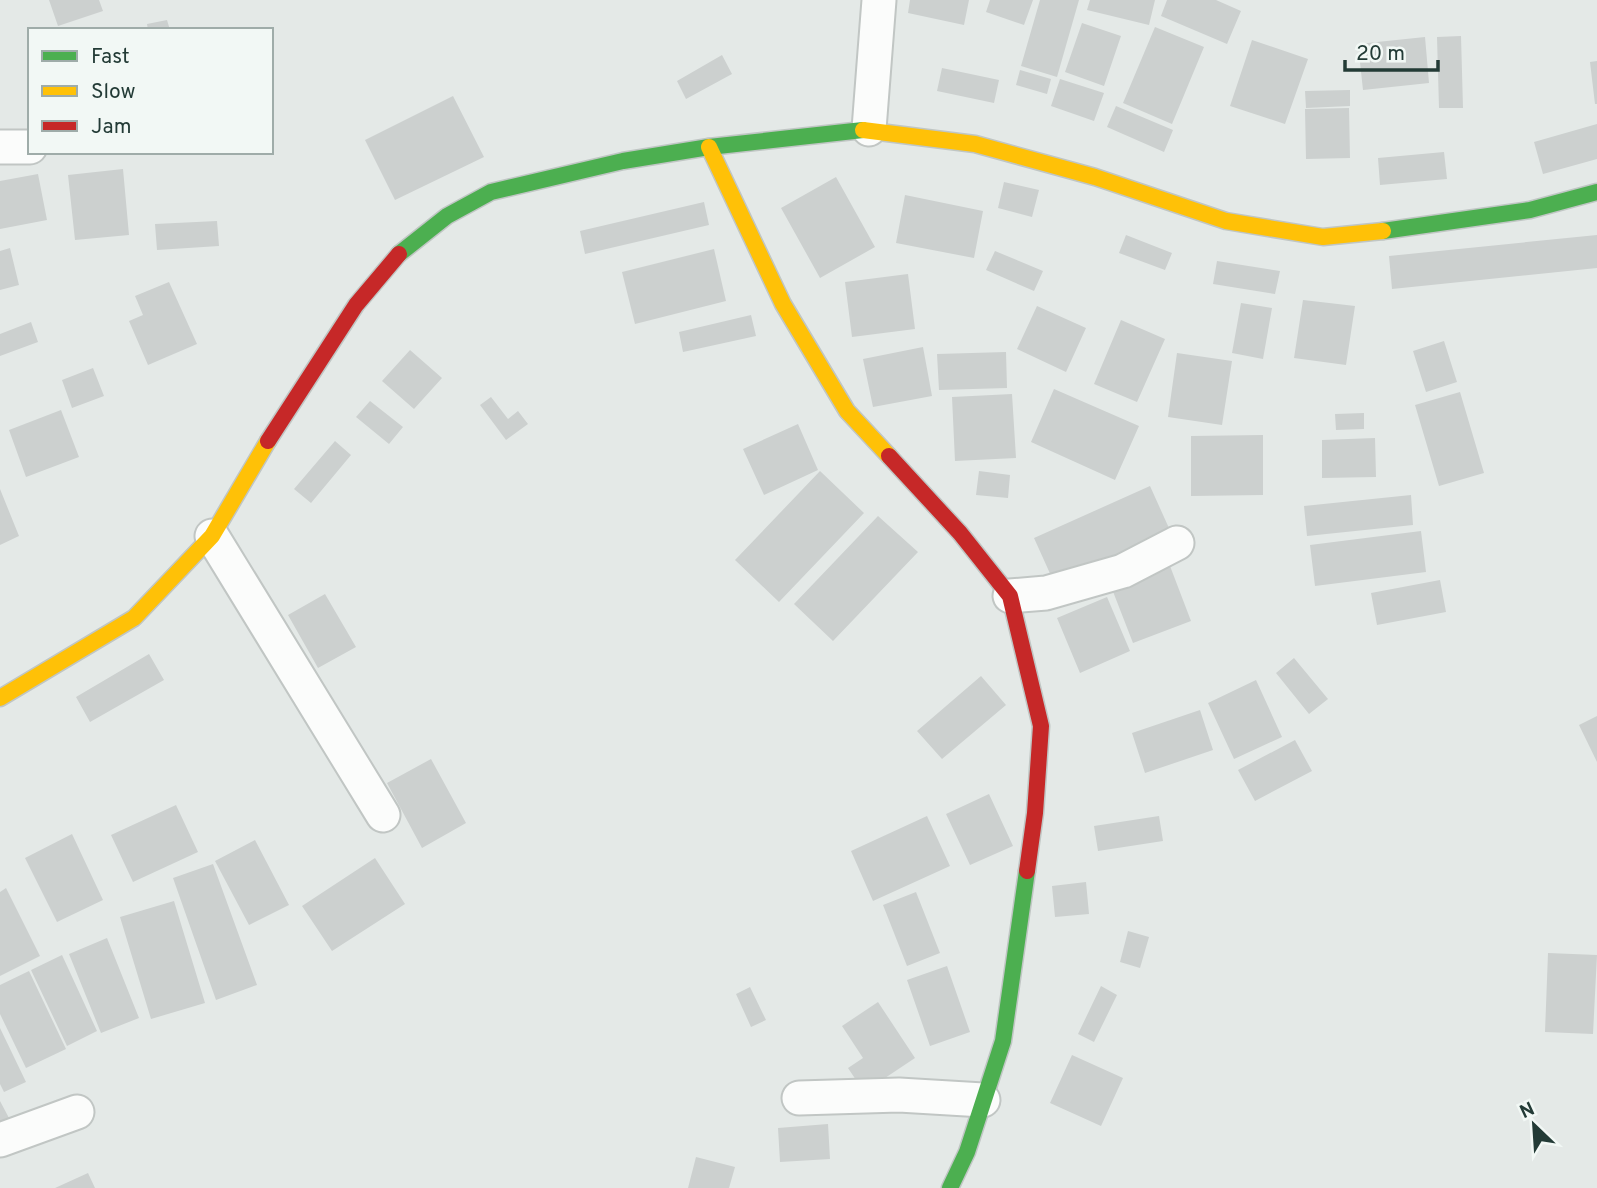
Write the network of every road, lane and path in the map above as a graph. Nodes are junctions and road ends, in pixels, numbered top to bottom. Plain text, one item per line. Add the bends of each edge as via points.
1 (879, 0) edge
2 (869, 129) junction
3 (0, 147) edge
4 (28, 147) edge
5 (709, 147) junction
6 (1597, 192) edge
7 (212, 536) junction
8 (1177, 543) dead end
9 (1010, 596) junction
10 (0, 698) edge
11 (383, 815) dead end
12 (799, 1098) dead end
13 (984, 1100) junction
14 (77, 1112) dead end
15 (0, 1140) edge
16 (950, 1188) edge

1 - 2 street
2 - 5 street
2 - 6 street via 975,144 1095,177 1226,221 1323,237 1530,210
3 - 4 street
5 - 7 street via 623,161 491,192 447,216 396,256 356,304
5 - 9 street via 783,304 847,411 960,533
7 - 10 street via 134,618
7 - 11 street
8 - 9 street via 1123,571 1046,593
9 - 13 street via 1041,726 1035,813 1003,1041
12 - 13 street via 899,1095
13 - 16 street
14 - 15 street

